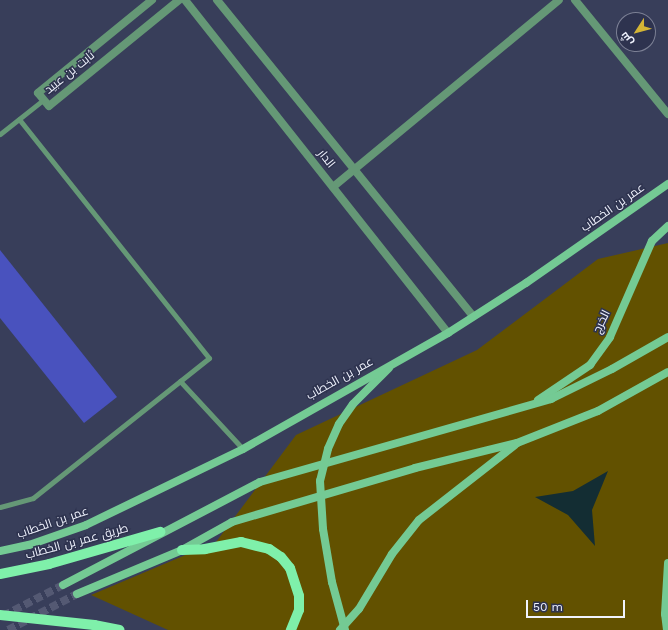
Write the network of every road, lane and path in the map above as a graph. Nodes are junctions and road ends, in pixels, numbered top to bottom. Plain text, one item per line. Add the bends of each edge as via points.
1 (152, 0) edge
2 (179, 0) edge
3 (184, 0) edge
4 (217, 0) edge
5 (559, 0) edge
6 (575, 0) edge
7 (43, 100) junction
8 (668, 114) edge
9 (19, 119) junction
10 (0, 134) edge
11 (355, 170) junction
12 (668, 184) edge
13 (333, 187) junction
14 (668, 219) edge
15 (668, 226) edge
16 (652, 241) junction
17 (473, 316) junction
18 (448, 333) junction
19 (668, 337) edge
20 (395, 362) junction
21 (668, 372) edge
22 (180, 380) junction
23 (531, 405) junction
24 (517, 443) junction
25 (243, 449) junction
26 (0, 507) edge
27 (160, 532) junction
28 (182, 550) junction
29 (0, 551) edge
30 (668, 563) edge
31 (0, 574) edge
32 (63, 585) tunnel mouth
33 (77, 594) tunnel mouth
34 (0, 615) edge
35 (120, 630) edge
36 (290, 630) edge
37 (340, 630) edge
38 (345, 630) edge
39 (666, 630) edge

1 - 7 street, ثابت بن عبيد via 38,94
2 - 7 street, ثابت بن عبيد via 49,106
3 - 13 street, الدار
4 - 11 street, الدار
5 - 11 street
6 - 8 street
7 - 9 lane
9 - 10 lane
9 - 22 lane via 209,358
11 - 13 street
11 - 17 street, الدار
12 - 17 main road, عمر بن الخطاب via 526,283
13 - 18 street, الدار
14 - 16 main road
15 - 16 main road, الخرج
16 - 23 main road, الخرج via 610,337 590,365
17 - 18 main road, عمر بن الخطاب
18 - 20 main road, عمر بن الخطاب
19 - 23 main road via 612,370 551,399
20 - 25 main road, عمر بن الخطاب
20 - 38 main road, bridge via 353,404 339,424 328,449 320,481 323,529 332,582
21 - 24 main road via 598,411
22 - 25 lane
22 - 26 lane via 33,498
23 - 27 main road via 260,482
24 - 28 main road via 415,468 232,522
24 - 37 main road via 419,520 392,554 359,609
25 - 29 main road, عمر بن الخطاب via 86,525 29,545
27 - 31 main road, طريق عمر بن الخطاب via 49,564
27 - 32 main road
28 - 33 main road
28 - 36 main road via 205,549 241,542 269,549 281,557 294,575 300,596 299,610
30 - 39 main road
34 - 35 main road, bridge

